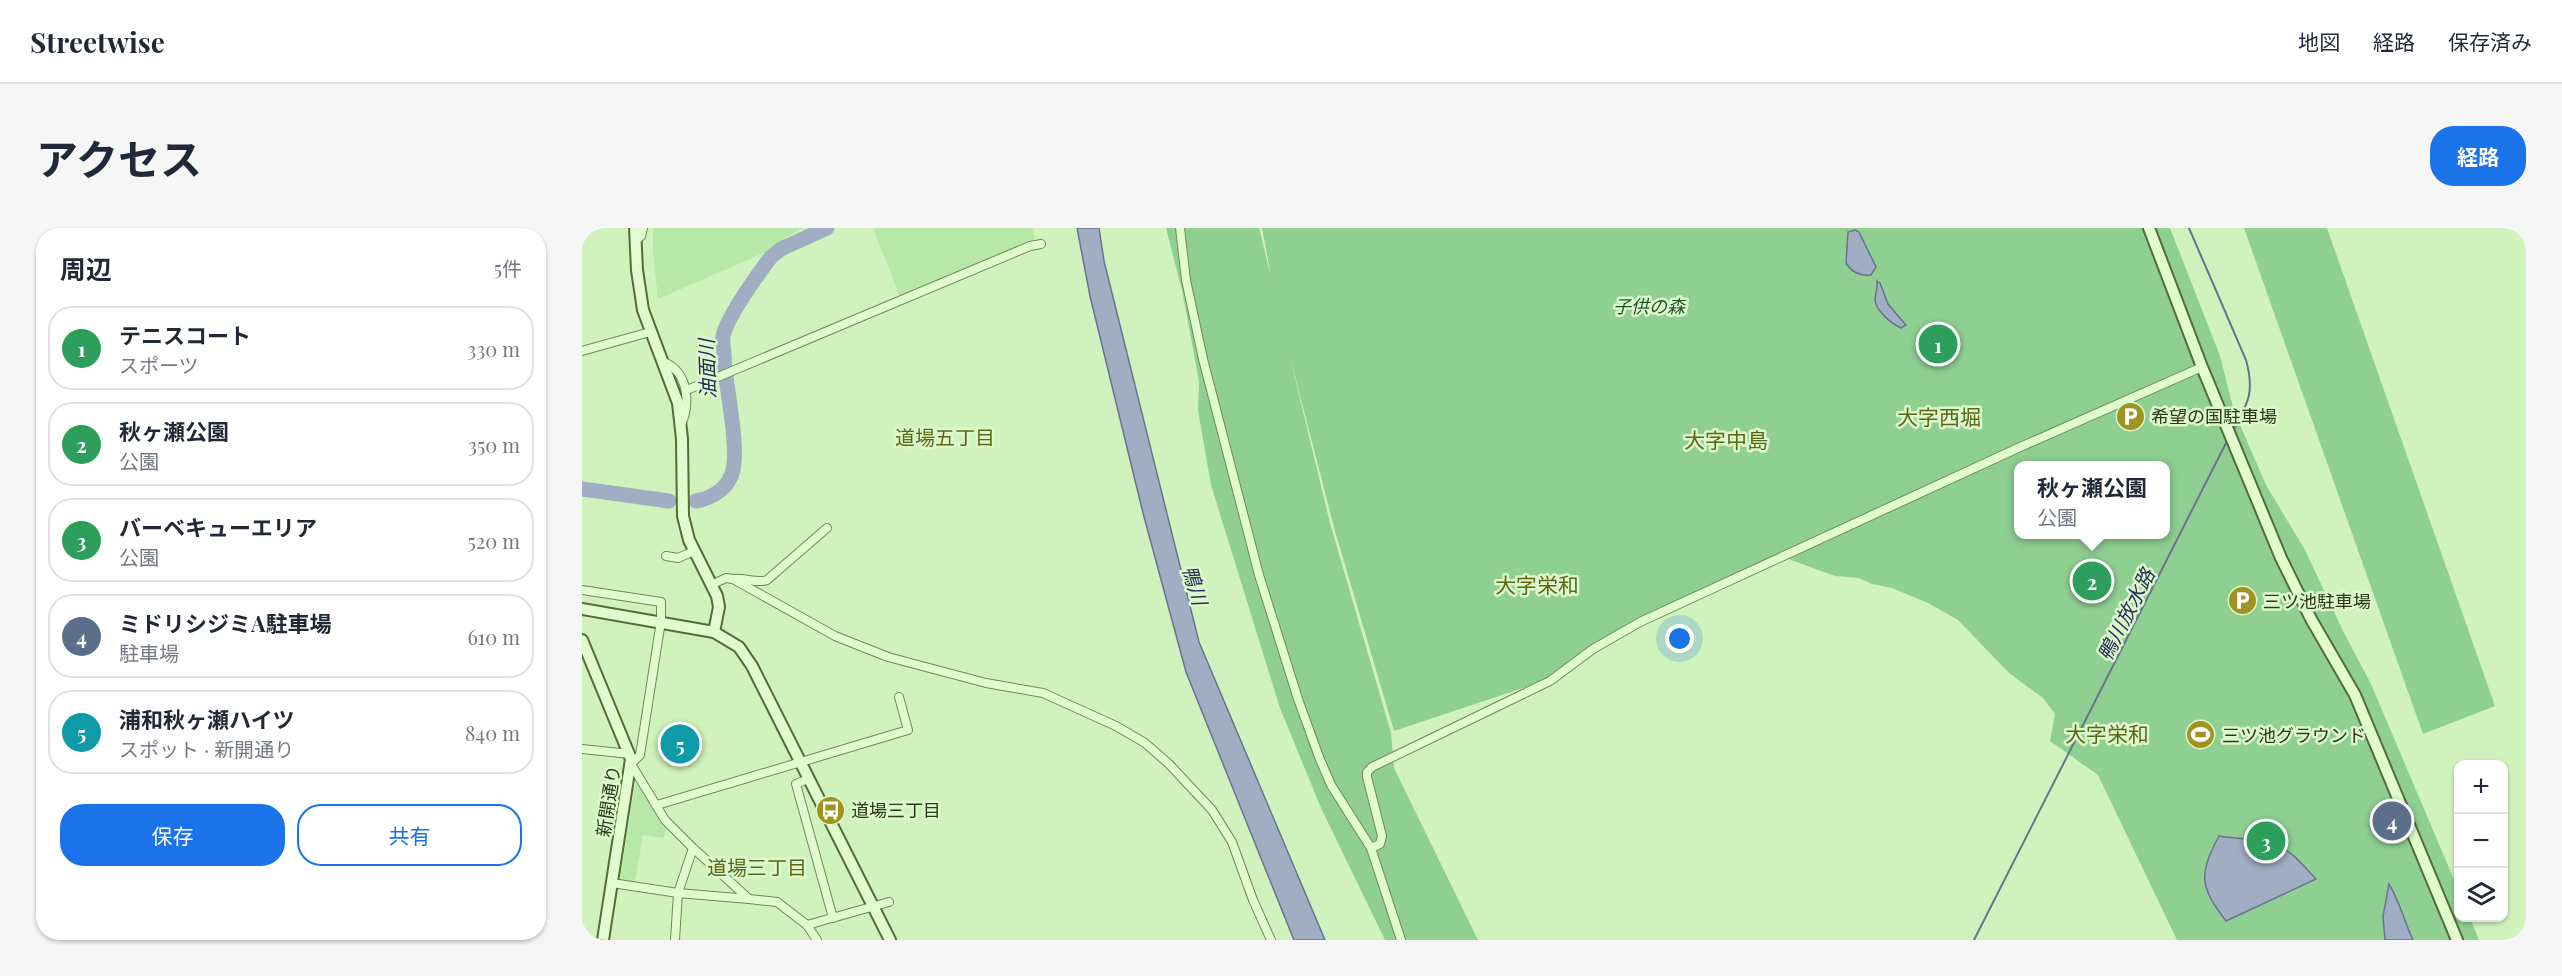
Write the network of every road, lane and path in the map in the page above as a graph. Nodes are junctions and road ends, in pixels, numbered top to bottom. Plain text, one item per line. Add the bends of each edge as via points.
1 (635, 228) edge
2 (643, 228) edge
3 (1180, 228) edge
4 (2149, 228) edge
5 (635, 242) junction
6 (1041, 244) dead end
7 (650, 332) junction
8 (582, 351) edge
9 (664, 362) junction
10 (2202, 367) junction
11 (687, 390) junction
12 (681, 424) junction
13 (827, 528) dead end
14 (694, 551) junction
15 (666, 556) dead end
16 (733, 579) junction
17 (711, 585) junction
18 (582, 590) edge
19 (582, 609) edge
20 (661, 621) junction
21 (714, 632) junction
22 (582, 640) edge
23 (899, 697) dead end
24 (582, 749) edge
25 (631, 759) junction
26 (800, 763) junction
27 (808, 778) junction
28 (657, 805) junction
29 (693, 848) junction
30 (1371, 848) junction
31 (612, 883) junction
32 (678, 893) junction
33 (748, 899) junction
34 (889, 902) dead end
35 (873, 907) junction
36 (833, 918) junction
37 (807, 925) junction
38 (603, 940) edge
39 (675, 940) edge
40 (817, 940) edge
41 (890, 940) edge
42 (1271, 940) edge
43 (1401, 940) edge
44 (2457, 940) edge

1 - 5 street
2 - 5 street via 642,236
3 - 30 street via 1186,280 1203,359 1258,575 1329,783
4 - 10 street
5 - 7 street via 640,291
6 - 11 street
7 - 8 street
7 - 9 street
9 - 11 street via 673,366
9 - 12 street
10 - 30 street via 1640,622 1593,649 1542,686 1372,767 1366,777 1382,836 1380,844
10 - 44 street via 2299,597 2355,695
11 - 12 street via 686,415
12 - 14 street via 681,507
13 - 16 street via 767,580
14 - 15 street via 678,558
14 - 17 street
16 - 17 street
16 - 42 street via 835,636 888,657 986,683 1043,693 1145,743 1212,810 1232,842
17 - 21 street via 719,607
18 - 20 street via 661,602
19 - 20 street
20 - 21 street
20 - 25 street via 639,755
21 - 26 street via 746,656
22 - 25 street, 新開通り
23 - 26 street via 908,730
24 - 25 street
25 - 28 street
25 - 31 street, 新開通り
26 - 27 street
26 - 28 street
27 - 35 street
27 - 36 street via 796,784
28 - 29 street via 665,820
29 - 32 street
29 - 33 street
30 - 43 street
31 - 32 street
31 - 38 street, 新開通り
32 - 33 street
32 - 39 street
33 - 37 street via 777,902
34 - 35 street
35 - 36 street
35 - 41 street
36 - 37 street
37 - 40 street

